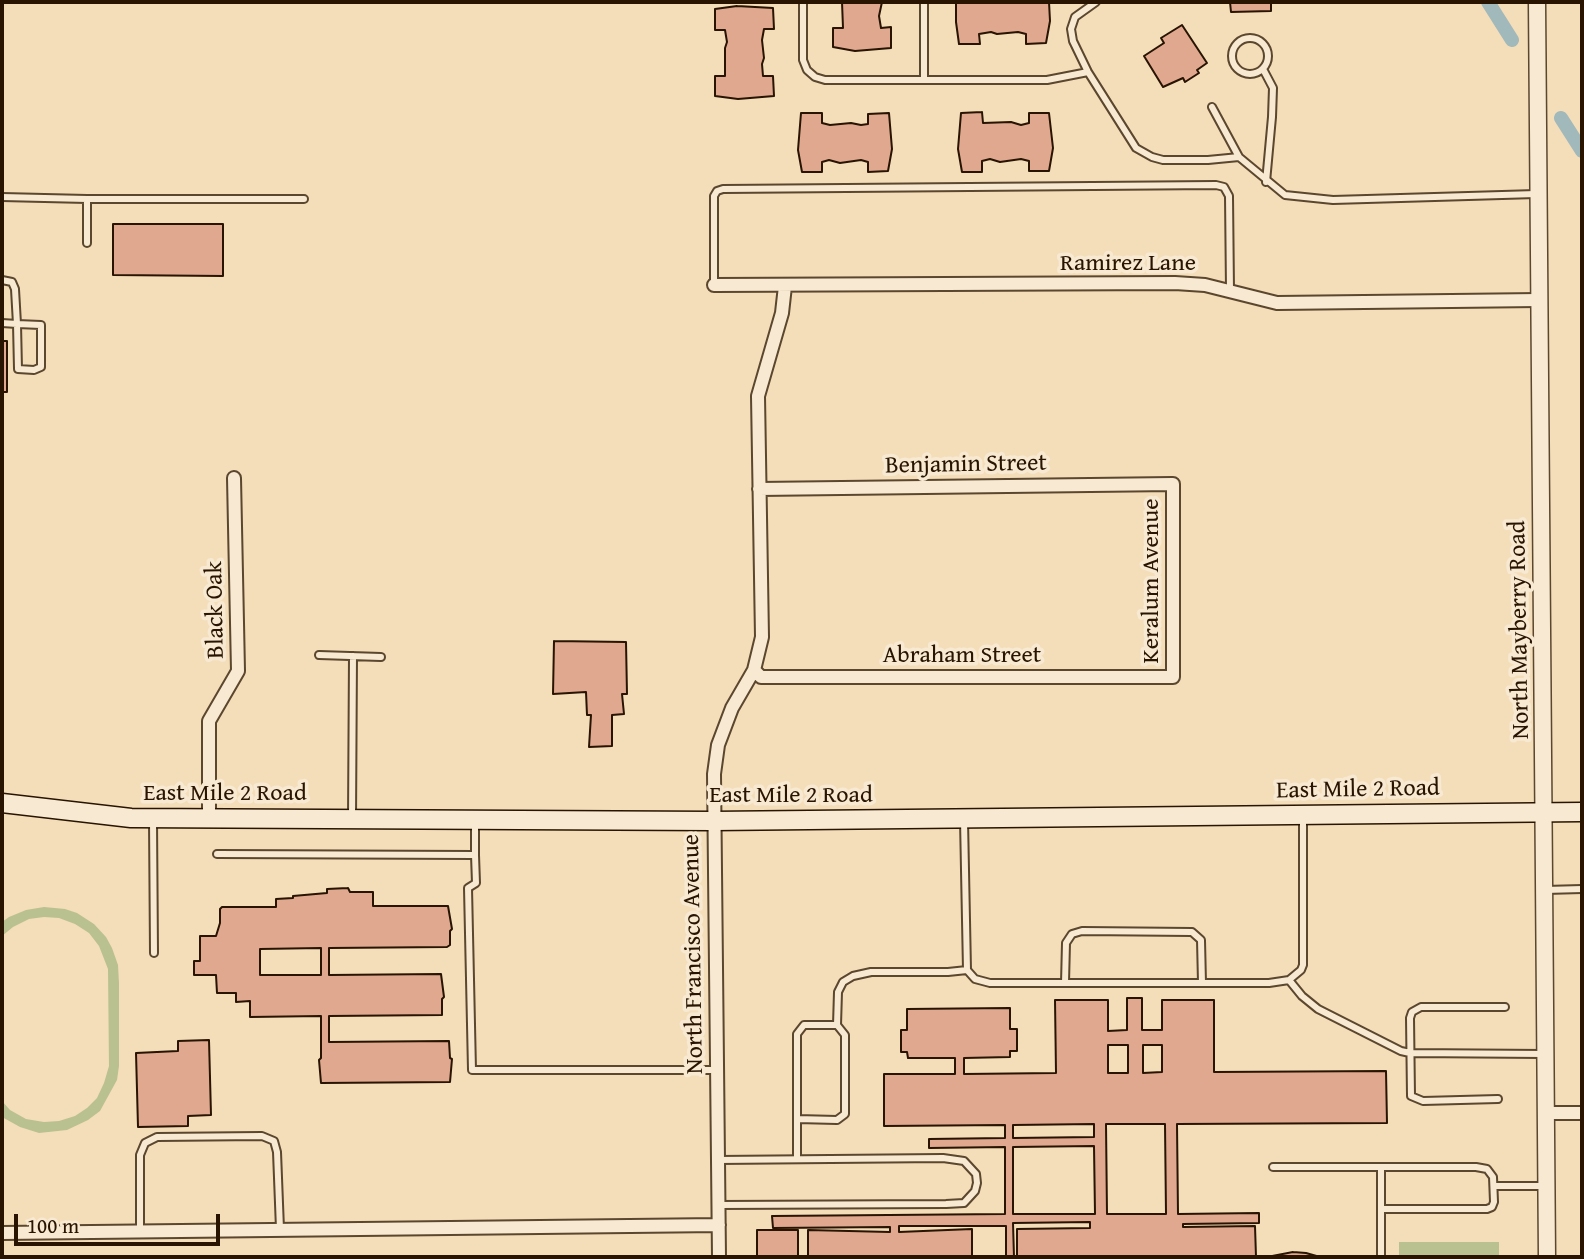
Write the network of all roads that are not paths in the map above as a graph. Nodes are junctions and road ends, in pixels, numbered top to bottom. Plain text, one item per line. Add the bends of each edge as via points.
1 (803, 2) edge
2 (924, 2) edge
3 (1096, 2) edge
4 (1537, 2) edge
5 (1263, 69) junction
6 (1088, 72) junction
7 (924, 80) junction
8 (1212, 107) dead end
9 (1239, 157) junction
10 (1266, 182) junction
11 (1538, 194) junction
12 (2, 197) edge
13 (88, 199) junction
14 (304, 199) dead end
15 (87, 243) dead end
16 (2, 280) edge
17 (714, 285) joint
18 (785, 286) junction
19 (1230, 290) junction
20 (1539, 300) junction
21 (2, 323) edge
22 (17, 324) junction
23 (234, 478) dead end
24 (1173, 484) joint
25 (760, 488) junction
26 (319, 655) dead end
27 (353, 656) junction
28 (381, 657) dead end
29 (754, 670) junction
30 (1173, 677) joint
31 (2, 803) edge
32 (1582, 812) edge
33 (1545, 813) junction
34 (1303, 815) junction
35 (153, 818) junction
36 (209, 818) junction
37 (964, 818) junction
38 (352, 819) junction
39 (474, 820) junction
40 (713, 821) junction
41 (217, 854) dead end
42 (475, 855) junction
43 (1582, 889) edge
44 (1545, 890) junction
45 (154, 953) dead end
46 (967, 970) junction
47 (1289, 980) junction
48 (1065, 983) junction
49 (1202, 983) junction
50 (1505, 1007) dead end
51 (836, 1026) junction
52 (1410, 1053) junction
53 (1546, 1054) junction
54 (716, 1070) junction
55 (1498, 1099) dead end
56 (1546, 1113) junction
57 (1582, 1113) edge
58 (797, 1119) junction
59 (797, 1159) junction
60 (718, 1160) junction
61 (1273, 1167) dead end
62 (1381, 1167) junction
63 (1494, 1186) junction
64 (1547, 1186) junction
65 (718, 1205) junction
66 (1381, 1209) junction
67 (719, 1226) junction
68 (280, 1231) junction
69 (140, 1232) junction
70 (2, 1233) edge
71 (719, 1257) edge
72 (1381, 1257) edge
73 (1547, 1257) edge

1 - 7 lane via 803,60 815,77
2 - 7 lane
3 - 6 lane via 1074,17 1071,29
4 - 11 street, North Mayberry Road
5 - 5 lane via 1269,58 1266,46 1255,38 1238,43 1232,52 1237,68 1253,74
5 - 10 lane via 1273,88
6 - 7 lane via 1047,80
6 - 9 lane via 1136,148 1144,153 1163,160
8 - 9 lane
9 - 10 lane
10 - 11 lane via 1285,195 1334,200
11 - 20 street, North Mayberry Road
12 - 13 lane
13 - 14 lane
13 - 15 lane
16 - 22 lane via 12,282 15,289
17 - 18 street, Ramirez Lane
17 - 19 lane via 714,196 723,189 1216,186 1224,187 1229,196
18 - 19 street, Ramirez Lane via 1175,283
18 - 25 street, North Francisco Avenue via 782,313 758,396
19 - 20 street, Ramirez Lane via 1277,303
20 - 33 street, North Mayberry Road
21 - 22 lane
22 - 22 lane via 41,325 41,367 18,369
23 - 36 street, Black Oak via 238,671 209,721
24 - 25 street, Benjamin Street
24 - 30 street, Keralum Avenue
25 - 29 street, North Francisco Avenue via 762,637
26 - 27 lane
27 - 28 lane
27 - 38 lane
29 - 30 street, Abraham Street via 761,677
29 - 40 street, North Francisco Avenue via 718,745
31 - 35 main road, East Mile 2 Road
32 - 33 main road, East Mile 2 Road
33 - 34 main road, East Mile 2 Road
33 - 44 street, North Mayberry Road
34 - 37 main road, East Mile 2 Road
34 - 47 lane via 1303,965
35 - 36 main road, East Mile 2 Road
35 - 45 lane
36 - 38 main road, East Mile 2 Road
37 - 40 main road, East Mile 2 Road
37 - 46 lane
38 - 39 main road, East Mile 2 Road
39 - 40 main road, East Mile 2 Road
39 - 42 lane
40 - 54 street, North Francisco Avenue
41 - 42 lane
42 - 54 lane via 476,883 468,888 472,1070
43 - 44 lane
44 - 53 street, North Mayberry Road
46 - 48 lane via 983,982
46 - 51 lane via 853,976 838,992
47 - 49 lane
47 - 52 lane via 1318,1009
48 - 49 lane
48 - 49 lane via 1068,939 1077,932 1096,931 1192,932 1202,940
50 - 52 lane via 1416,1009 1410,1018
51 - 58 lane via 804,1025 798,1031
51 - 58 lane via 845,1035 845,1114 837,1120
52 - 53 lane
52 - 55 lane via 1410,1091 1415,1098
53 - 56 street, North Mayberry Road
54 - 60 street, North Francisco Avenue
56 - 57 street
56 - 64 street, North Mayberry Road
58 - 59 lane
59 - 60 lane
59 - 65 lane via 954,1159 964,1161 976,1174 975,1191 964,1203 946,1204
60 - 65 street, North Francisco Avenue
61 - 62 lane
62 - 63 lane via 1483,1167
62 - 66 lane
63 - 64 lane
63 - 66 lane via 1494,1202 1487,1209
64 - 73 street, North Mayberry Road
65 - 67 street, North Francisco Avenue
66 - 72 lane
67 - 68 street
67 - 71 street, North Francisco Avenue
68 - 69 street
68 - 69 lane via 277,1152 274,1140 262,1136 157,1137 145,1143 140,1155
69 - 70 street

